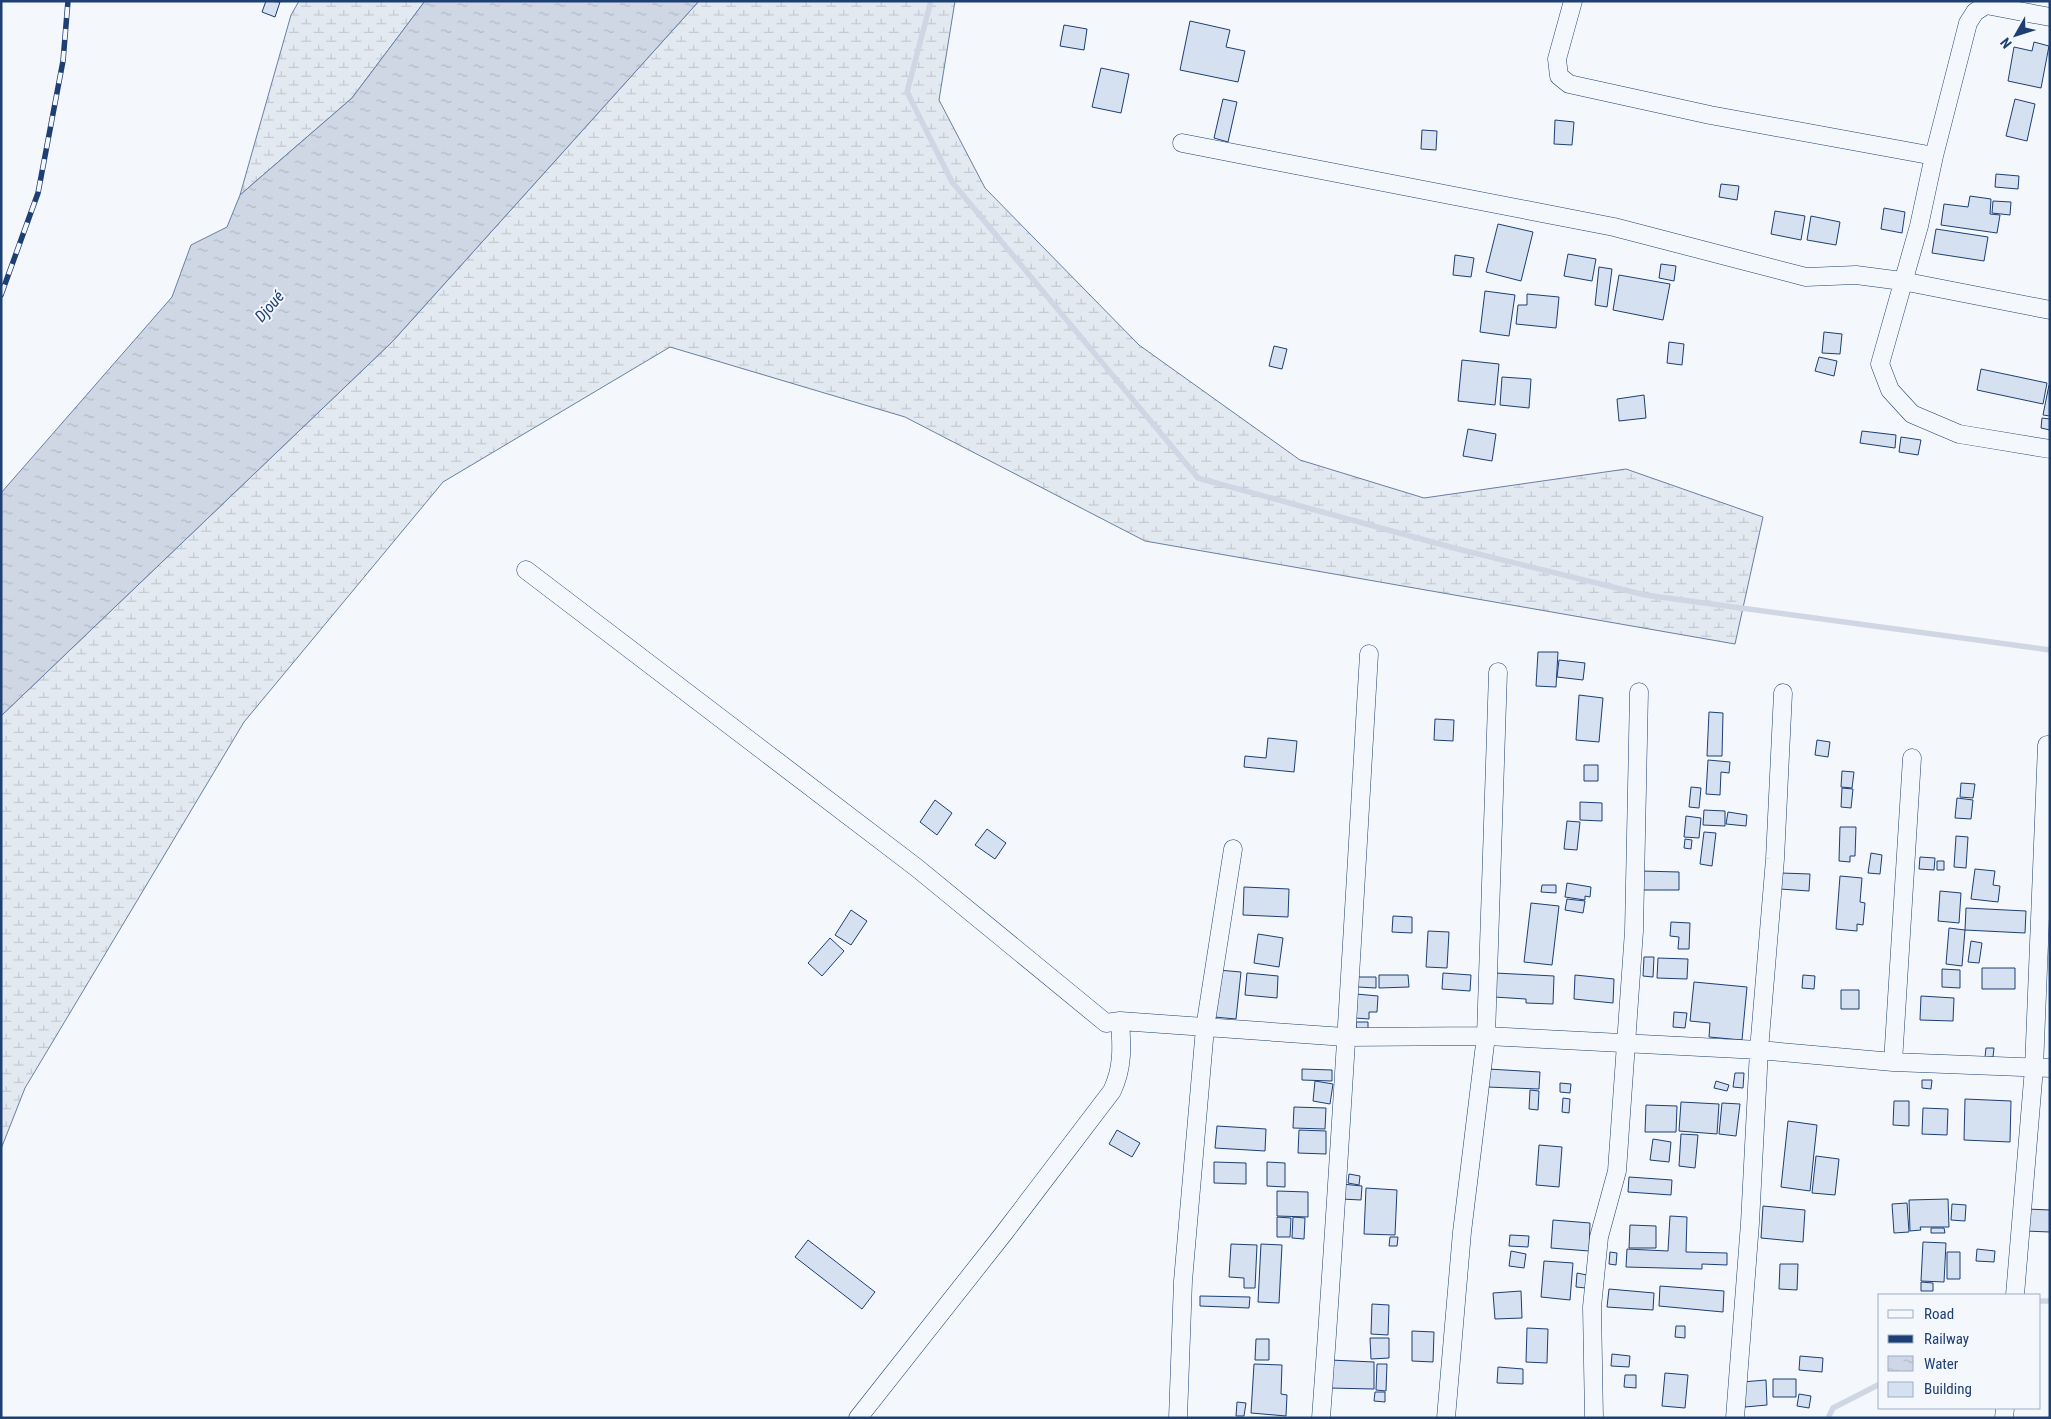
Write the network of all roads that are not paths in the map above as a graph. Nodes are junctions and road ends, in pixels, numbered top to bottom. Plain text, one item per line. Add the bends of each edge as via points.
1 (1573, 1) edge
2 (2050, 17) edge
3 (1182, 143) dead end
4 (1934, 156) junction
5 (1902, 281) junction
6 (2050, 310) edge
7 (2050, 449) edge
8 (526, 570) dead end
9 (1369, 654) dead end
10 (1498, 672) dead end
11 (1639, 692) dead end
12 (1783, 693) dead end
13 (2047, 745) dead end
14 (1912, 758) dead end
15 (1234, 849) dead end
16 (1120, 1021) junction
17 (1205, 1028) junction
18 (1486, 1036) junction
19 (1345, 1037) junction
20 (1627, 1043) junction
21 (1759, 1050) junction
22 (1893, 1062) junction
23 (2042, 1068) edge
24 (2015, 1294) edge
25 (858, 1418) edge
26 (1178, 1418) edge
27 (1321, 1418) edge
28 (1446, 1418) edge
29 (1594, 1418) edge
30 (1735, 1418) edge

1 - 4 street via 1556,65 1559,76 1569,84 1710,115
2 - 4 street via 1986,5 1975,12 1968,23
3 - 5 street via 1614,226 1806,276 1856,275
4 - 5 street via 1919,226
5 - 6 street
5 - 7 street via 1880,364 1890,390 1912,414 1959,434
8 - 16 street via 917,868 1106,1023
9 - 19 street
10 - 18 street
11 - 20 street via 1634,930
12 - 21 street via 1775,859
13 - 23 street
14 - 22 street
15 - 17 street
16 - 17 street
16 - 25 street via 1120,1075 1112,1091
17 - 19 street
17 - 26 street via 1183,1281
18 - 19 street
18 - 20 street
18 - 28 street via 1462,1232
19 - 27 street
20 - 21 street
20 - 29 street via 1617,1171 1599,1236 1592,1308
21 - 22 street
21 - 30 street
22 - 23 street
23 - 24 street

